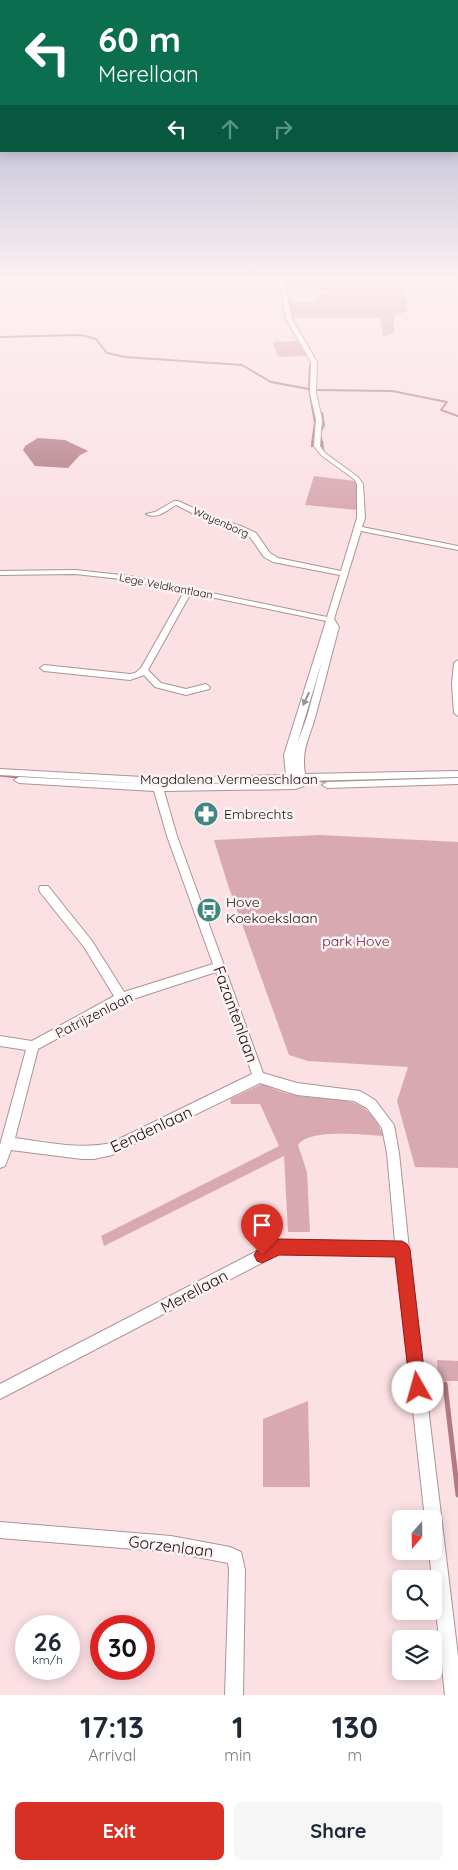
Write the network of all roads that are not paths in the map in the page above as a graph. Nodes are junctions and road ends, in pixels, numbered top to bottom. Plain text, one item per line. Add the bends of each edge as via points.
1 (312, 359) edge
2 (150, 514) dead end
3 (358, 529) junction
4 (458, 548) edge
5 (0, 573) edge
6 (345, 574) junction
7 (189, 590) junction
8 (331, 620) junction
9 (458, 663) edge
10 (44, 668) dead end
11 (144, 670) junction
12 (206, 687) dead end
13 (458, 713) edge
14 (0, 772) edge
15 (458, 774) edge
16 (0, 778) edge
17 (458, 781) edge
18 (296, 782) junction
19 (159, 785) junction
20 (44, 889) dead end
21 (218, 967) junction
22 (121, 998) junction
23 (0, 1041) edge
24 (33, 1046) junction
25 (259, 1076) junction
26 (7, 1143) junction
27 (0, 1162) edge
28 (402, 1249) junction
29 (0, 1392) edge
30 (432, 1510) edge
31 (0, 1530) edge
32 (438, 1560) edge
33 (234, 1695) edge
34 (454, 1695) edge

1 - 3 street via 313,393 319,420 317,446 356,478 361,488
2 - 6 street, Wayenborg via 156,514 176,502 217,522 248,532 271,558
3 - 4 street
3 - 6 street
5 - 7 street, Lege Veldkantlaan via 102,574
6 - 8 street
7 - 8 street, Lege Veldkantlaan
7 - 11 street
8 - 18 street via 289,755
9 - 13 street
10 - 11 street via 130,677
11 - 12 street via 158,685 186,692
14 - 19 street, Magdalena Vermeeschlaan
15 - 18 street, Magdalena Vermeeschlaan
16 - 19 street, Magdalena Vermeeschlaan
17 - 18 street, Magdalena Vermeeschlaan
18 - 19 street, Magdalena Vermeeschlaan
19 - 21 street, Fazantenlaan via 172,836
20 - 22 street via 88,944
21 - 22 street, Patrijzenlaan
21 - 25 street, Fazantenlaan
22 - 24 street, Patrijzenlaan
23 - 24 street
24 - 26 street
25 - 26 street, Eendenlaan via 112,1149 82,1153
25 - 28 street, Fazantenlaan via 297,1089 356,1095 375,1108 388,1125 394,1153
26 - 27 street
28 - 29 street, Merellaan via 278,1247
28 - 30 street, Fazantenlaan
31 - 33 street, Gorzenlaan via 172,1544 235,1558
32 - 34 street

